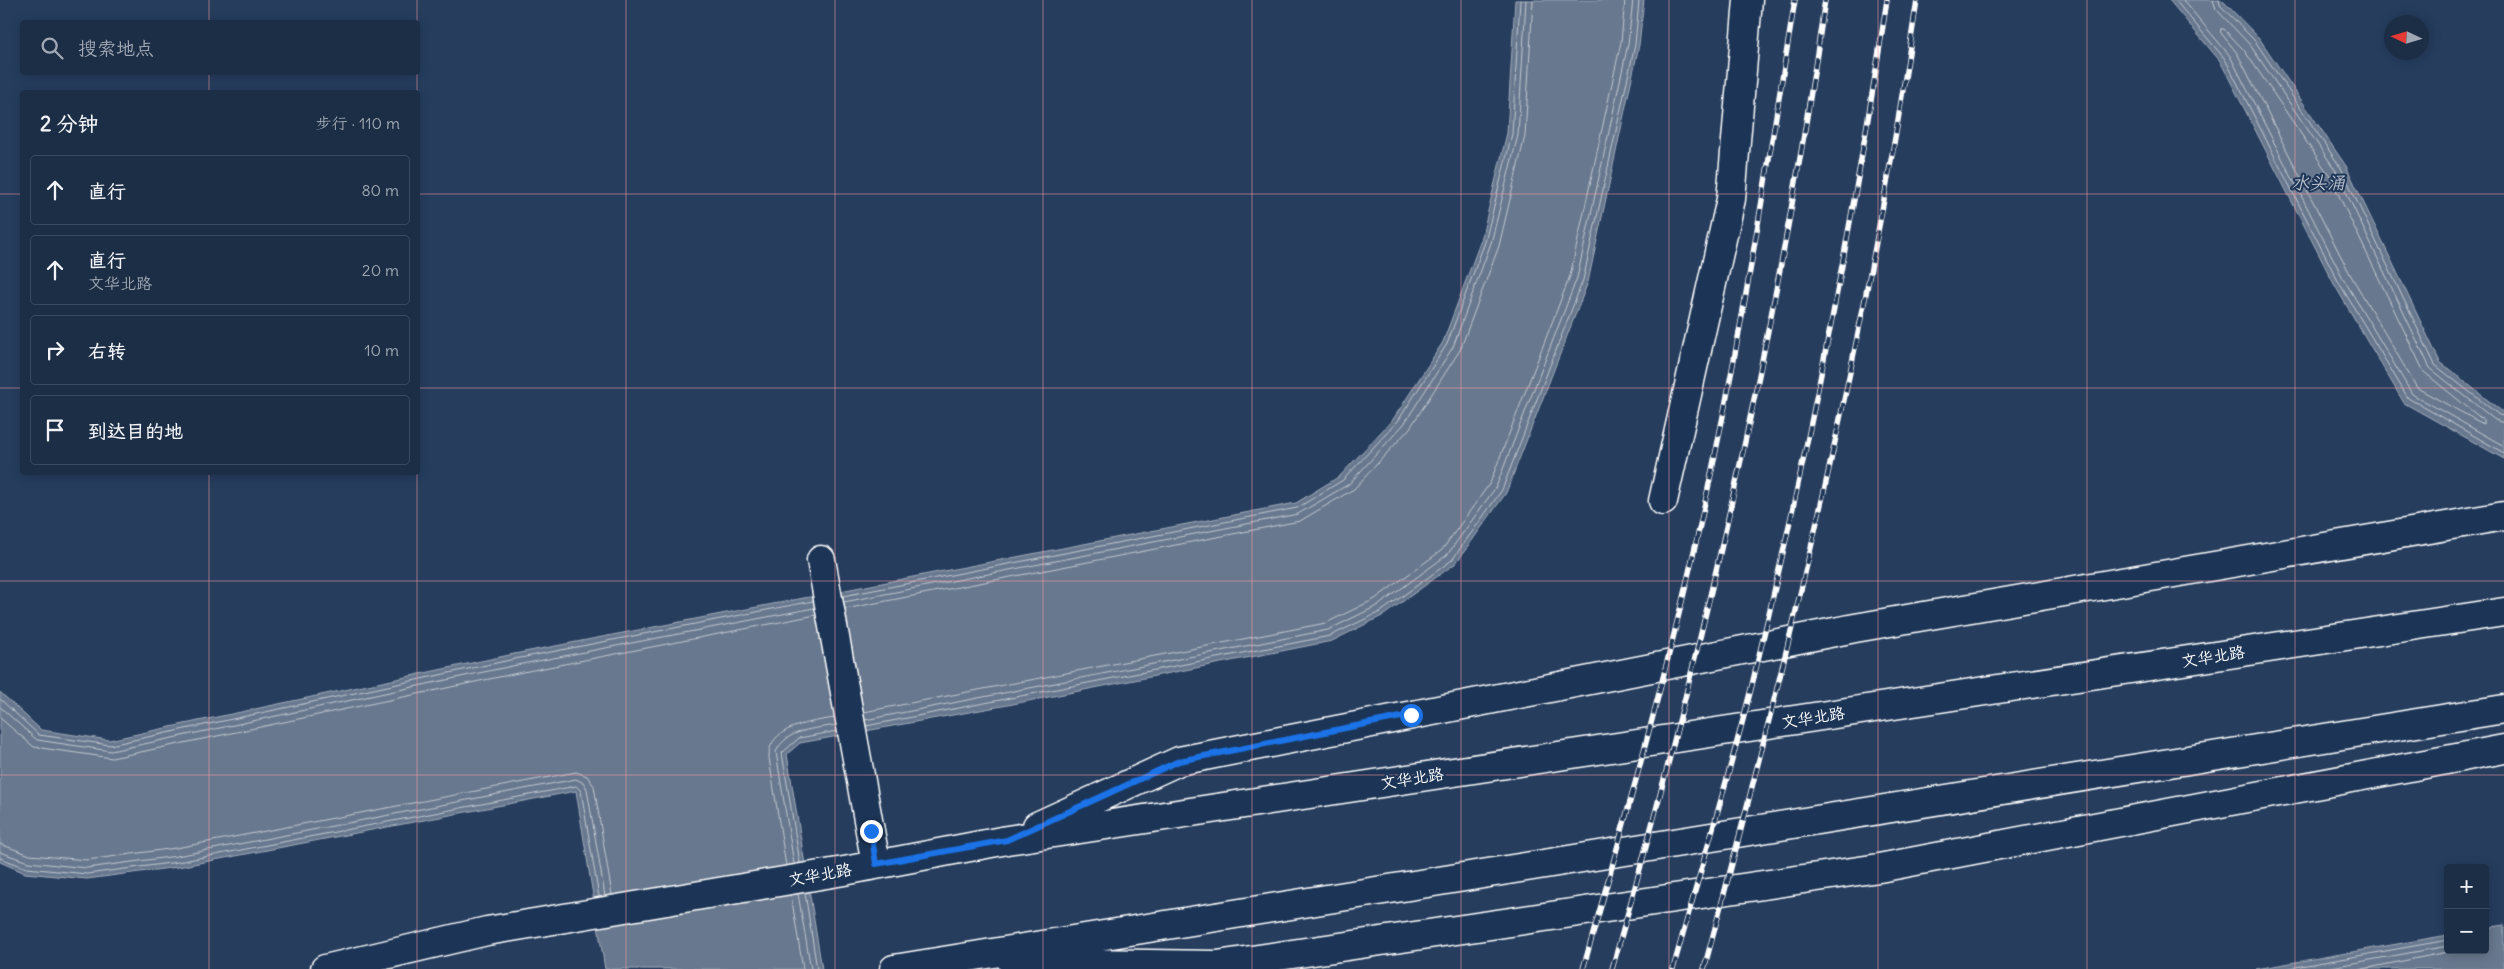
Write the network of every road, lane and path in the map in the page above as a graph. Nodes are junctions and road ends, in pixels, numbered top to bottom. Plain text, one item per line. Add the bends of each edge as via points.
1 (1748, 0) edge
2 (1663, 501) dead end
3 (2504, 516) edge
4 (821, 560) dead end
5 (2504, 612) edge
6 (2504, 709) edge
7 (2504, 749) edge
8 (1007, 840) junction
9 (876, 864) junction
10 (938, 961) junction
11 (325, 969) edge
12 (894, 969) edge

1 - 2 main road via 1731,198
3 - 8 main road via 1855,628 1179,761
4 - 9 main road
5 - 8 main road, 文华北路
6 - 10 main road
7 - 10 main road via 1879,868 1217,965
8 - 9 main road, 文华北路
9 - 11 main road, 文华北路 via 487,931
10 - 12 main road

